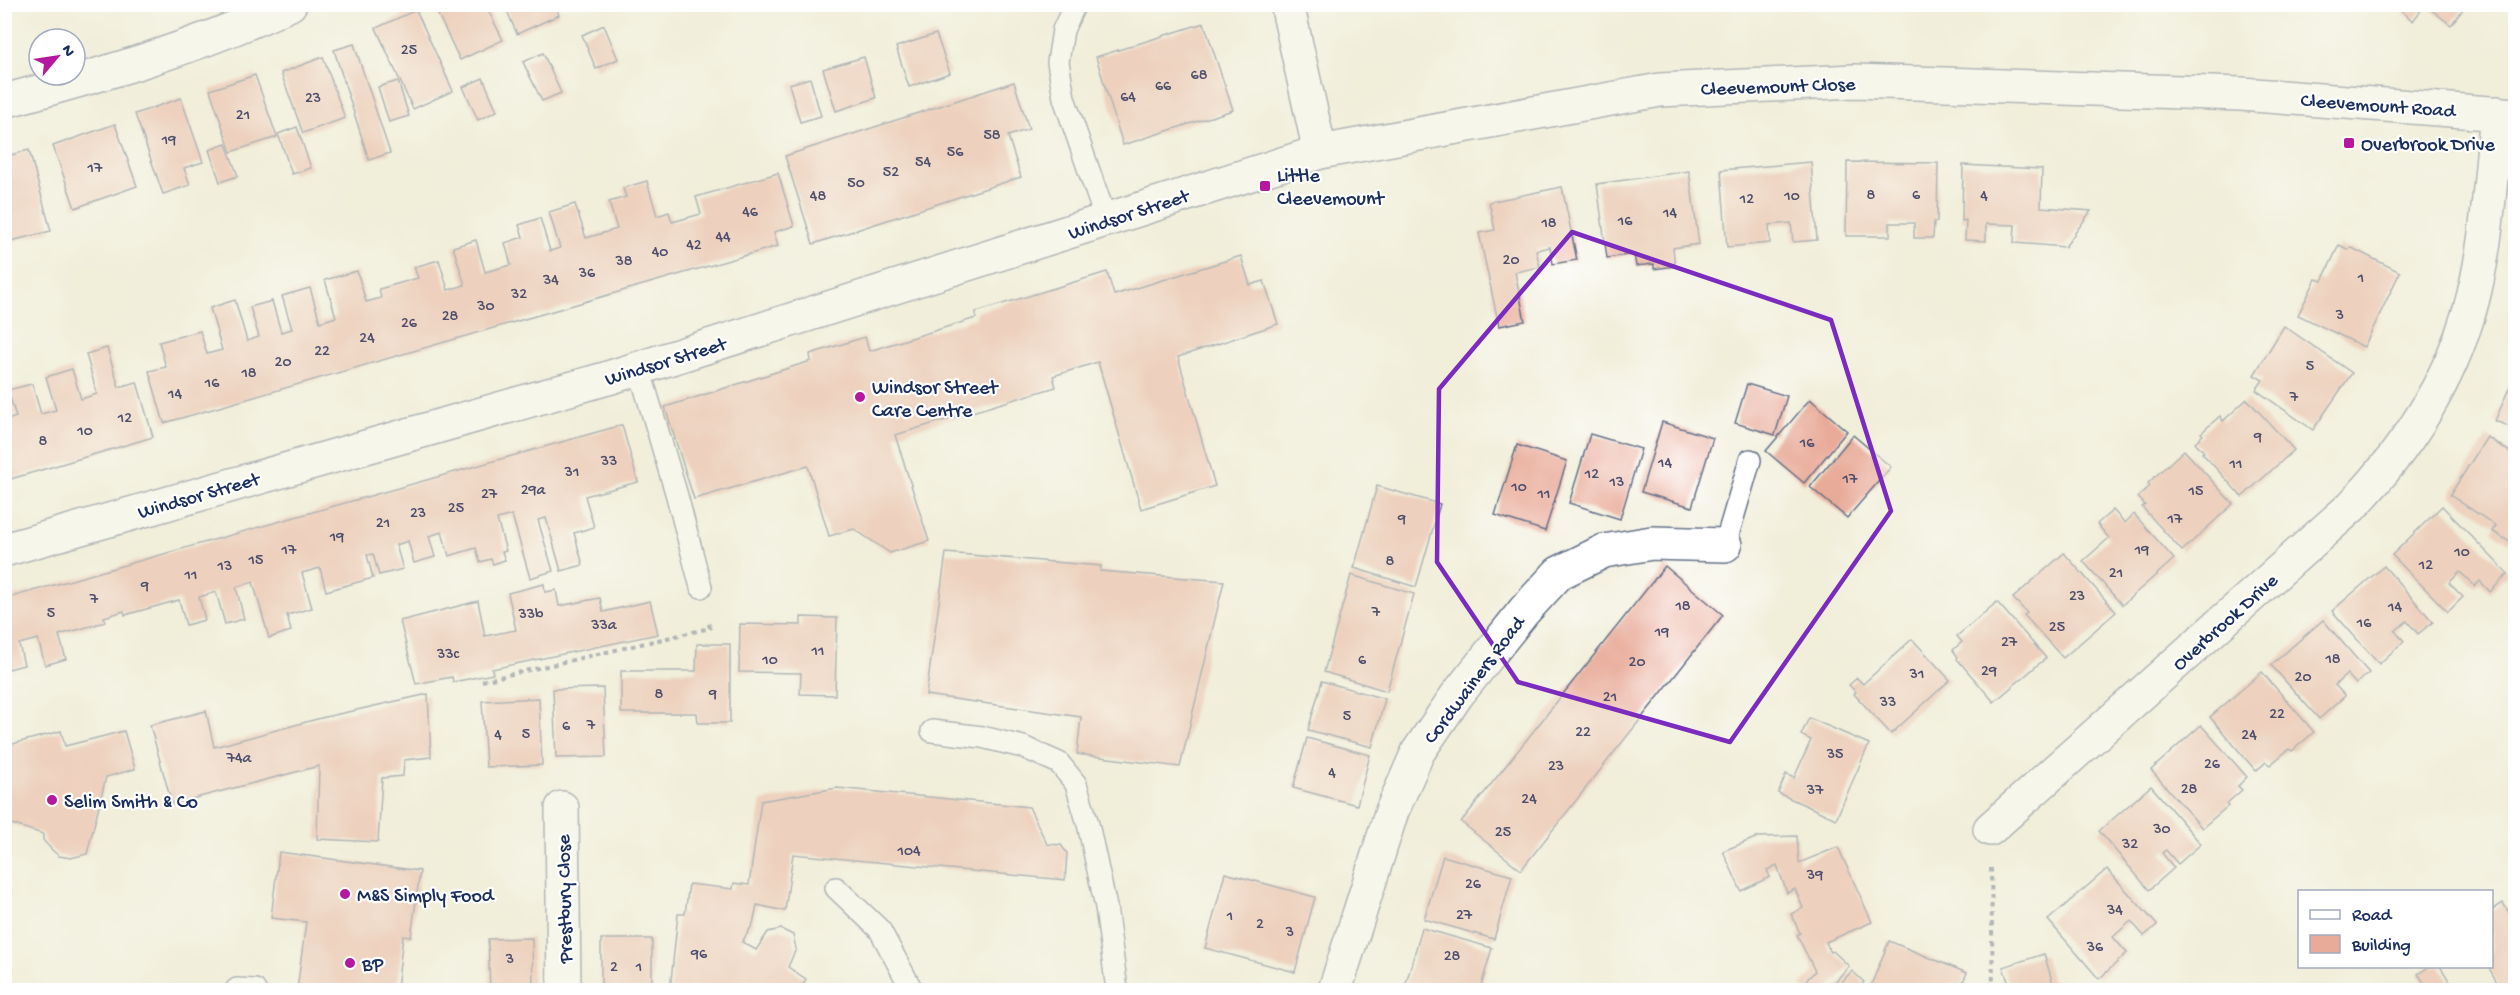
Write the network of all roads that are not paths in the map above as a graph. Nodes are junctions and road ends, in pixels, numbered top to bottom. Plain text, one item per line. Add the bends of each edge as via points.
1 (290, 4) edge
2 (1075, 4) edge
3 (1287, 4) edge
4 (2241, 94) joint
5 (4, 101) edge
6 (2506, 114) edge
7 (1320, 152) junction
8 (1106, 220) junction
9 (639, 368) junction
10 (1750, 460) dead end
11 (1725, 545) joint
12 (4, 550) edge
13 (700, 587) road end
14 (932, 731) dead end
15 (562, 808) dead end
16 (1990, 829) road end
17 (836, 888) dead end
18 (236, 990) edge
19 (255, 990) edge
20 (564, 990) edge
21 (912, 990) edge
22 (1117, 990) edge
23 (1335, 990) edge

1 - 5 street via 178,48
2 - 8 lane via 1063,30 1058,62 1064,98
3 - 7 street
4 - 6 street, Cleevemount Road
4 - 7 street, Cleevemount Close via 1855,81 1660,90
6 - 16 street, Overbrook Drive via 2470,308 2452,360 2406,445 2351,507
7 - 8 street, Windsor Street
8 - 9 street, Windsor Street
9 - 12 street, Windsor Street
9 - 13 lane
10 - 11 lane
11 - 23 street, Cordwainers Road via 1652,543 1604,551 1559,573 1524,611 1457,695 1418,752 1392,812
14 - 22 lane via 1023,747 1059,763 1076,784 1106,907
15 - 20 street, Prestbury Close
17 - 21 lane via 880,930
18 - 19 lane

